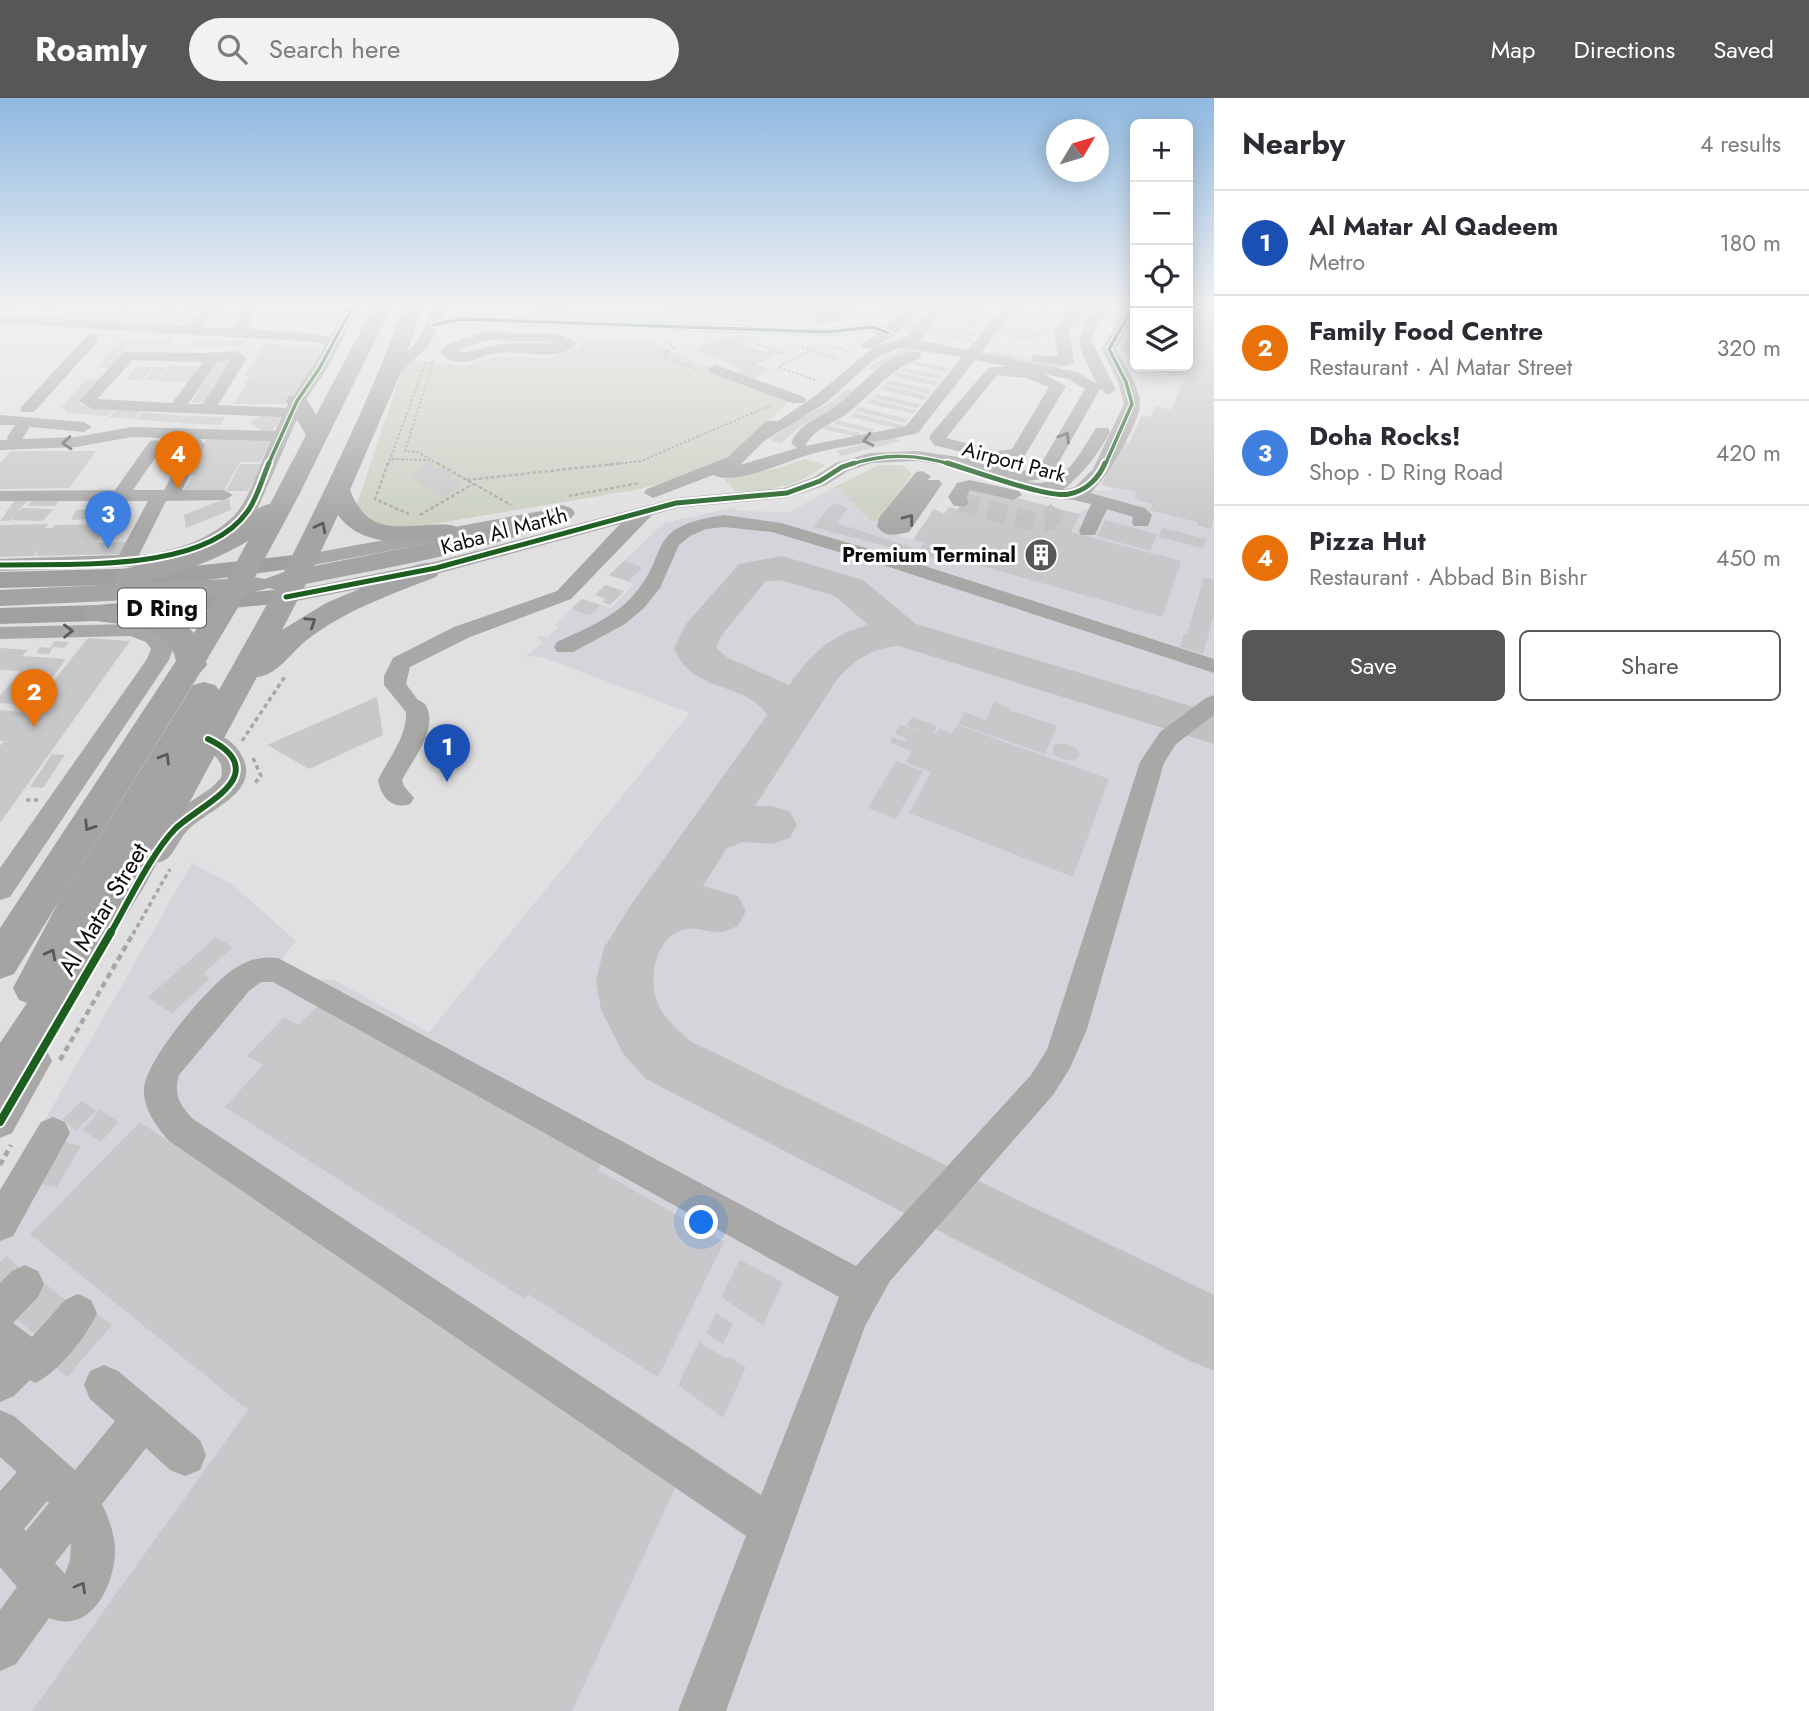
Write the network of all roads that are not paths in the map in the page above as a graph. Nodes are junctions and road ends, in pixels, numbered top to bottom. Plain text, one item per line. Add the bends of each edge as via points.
1 (55, 379) edge
2 (106, 379) edge
3 (198, 379) edge
4 (226, 379) edge
5 (311, 379) edge
6 (346, 379) edge
7 (357, 379) edge
8 (388, 379) edge
9 (735, 379) edge
10 (823, 379) edge
11 (831, 379) edge
12 (855, 379) edge
13 (875, 379) edge
14 (954, 379) edge
15 (1041, 379) edge
16 (1081, 379) edge
17 (1103, 379) edge
18 (1114, 379) edge
19 (1125, 379) edge
20 (982, 381) edge
21 (869, 387) junction
22 (798, 400) junction
23 (295, 407) junction
24 (176, 409) junction
25 (207, 410) junction
26 (26, 416) junction
27 (0, 420) edge
28 (947, 425) junction
29 (908, 431) junction
30 (130, 435) junction
31 (317, 435) junction
32 (283, 436) junction
33 (761, 437) junction
34 (156, 445) junction
35 (196, 448) junction
36 (3, 449) edge
37 (795, 453) junction
38 (918, 456) junction
39 (945, 462) junction
40 (707, 473) junction
41 (1072, 474) junction
42 (1024, 486) junction
43 (288, 493) junction
44 (339, 493) junction
45 (121, 495) junction
46 (165, 495) junction
47 (224, 495) dead end
48 (0, 496) edge
49 (730, 499) junction
50 (1065, 501) junction
51 (601, 504) dead end
52 (1110, 504) junction
53 (566, 507) joint
54 (652, 508) junction
55 (1147, 523) dead end
56 (1088, 531) dead end
57 (469, 532) junction
58 (548, 538) junction
59 (597, 560) junction
60 (0, 565) edge
61 (125, 567) junction
62 (436, 568) junction
63 (0, 580) edge
64 (265, 583) junction
65 (0, 597) edge
66 (97, 613) junction
67 (0, 615) edge
68 (0, 633) edge
69 (565, 647) dead end
70 (175, 662) junction
71 (1214, 666) edge
72 (227, 703) junction
73 (1214, 703) edge
74 (224, 741) junction
75 (401, 798) dead end
76 (4, 876) edge
77 (0, 962) edge
78 (0, 1060) edge
79 (0, 1081) edge
80 (7, 1131) edge
81 (53, 1133) dead end
82 (0, 1223) edge
83 (862, 1290) junction
84 (78, 1313) dead end
85 (9, 1359) edge
86 (104, 1385) dead end
87 (143, 1419) junction
88 (0, 1430) edge
89 (185, 1455) dead end
90 (45, 1471) junction
91 (75, 1503) junction
92 (0, 1524) edge
93 (772, 1528) junction
94 (24, 1562) edge
95 (0, 1648) edge
96 (702, 1711) edge

1 - 26 street
2 - 24 street via 88,402
3 - 24 street
4 - 25 street
5 - 23 street
6 - 31 highway, Al Matar Street
7 - 64 highway via 348,410
8 - 44 highway, Al Matar Street
9 - 22 street
10 - 22 street
11 - 33 street via 821,399
12 - 21 street
13 - 21 street
14 - 29 street
15 - 28 street via 1059,388 1018,453 998,456 943,443 937,438
39 -> 16 street, Airport Park via 1019,476 1047,469 1092,391
17 - 41 street via 1108,389 1070,463
18 - 41 street via 1119,401 1088,456
19 - 50 street, Airport Park via 1132,404 1100,475
20 - 28 street
21 - 37 street via 843,410 807,429
22 - 33 street
23 - 25 street
23 - 31 highway
23 - 32 street
24 - 25 street
26 - 27 street
26 - 30 street
26 - 36 street
28 - 29 street via 932,431
29 -> 37 street
30 - 32 street
30 - 34 street via 123,444
30 - 35 street via 192,441
30 -> 36 street
31 - 43 highway, Al Matar Street
32 - 60 street via 247,512 229,530 193,549 152,560
33 - 40 street via 734,461
34 - 35 street
34 - 45 street
35 - 46 street
37 - 40 street via 758,467
38 - 39 street, Airport Park
38 - 49 street, Airport Park via 870,458 788,493
38 -> 50 street via 927,480 959,498 965,486 978,485
39 - 42 street, Airport Park
40 - 49 street
40 - 51 street, Kaba Al Markh via 642,496
41 - 42 street via 1057,486
42 - 50 street, Airport Park
43 - 61 highway via 249,530 223,547 194,559
43 - 64 highway, Al Matar Street
44 - 57 highway via 352,517 370,528
64 -> 44 highway, Al Matar Street
45 - 46 street
45 - 48 street
46 - 47 street
46 - 61 street
49 - 54 street, Kaba Al Markh
50 - 52 street
52 - 55 street
52 - 56 street
53 - 57 street, Kaba Al Markh
53 - 64 highway via 453,547
54 - 58 street, Kaba Al Markh
54 - 59 street via 631,523
57 - 64 street, Kaba Al Markh
58 - 59 street via 580,544
58 - 62 street, Kaba Al Markh
59 - 75 street via 564,595 462,632 401,663 395,685 419,715 390,780 392,790
61 - 63 main road, D Ring
61 - 64 main road, D Ring
62 - 64 street, Kaba Al Markh
72 -> 62 highway via 302,627 344,603
64 - 65 highway
64 - 66 main road, D Ring
64 - 70 highway, Al Matar Street
64 - 72 highway, Al Matar Street
78 -> 64 highway via 72,915
66 - 67 main road, D Ring
66 - 70 highway via 152,622 175,631 186,642
68 -> 70 street via 138,631 158,640
69 - 71 street via 618,620 636,604 650,588 671,542 684,531 724,521 786,531 899,564
70 - 76 street, Al Matar Street
70 -> 77 highway, Al Matar Street
72 - 74 highway, Al Matar Street
73 - 83 street via 1168,738 1152,762 1059,1058 1042,1085
74 - 79 highway, Al Matar Street
74 - 80 street, Al Matar Street via 222,746 235,769 230,783 172,832
81 - 82 street
83 - 93 street
83 - 93 street via 278,970 257,971 238,982 168,1061 160,1080 160,1100 167,1117 181,1130
84 - 85 street via 35,1363
86 - 87 street
87 - 89 street
87 - 91 street
88 - 90 street
90 - 91 street
90 - 92 street
91 - 94 street
94 -> 91 street via 59,1600 71,1600 83,1589 91,1568 90,1531
93 - 96 street
94 - 95 street

